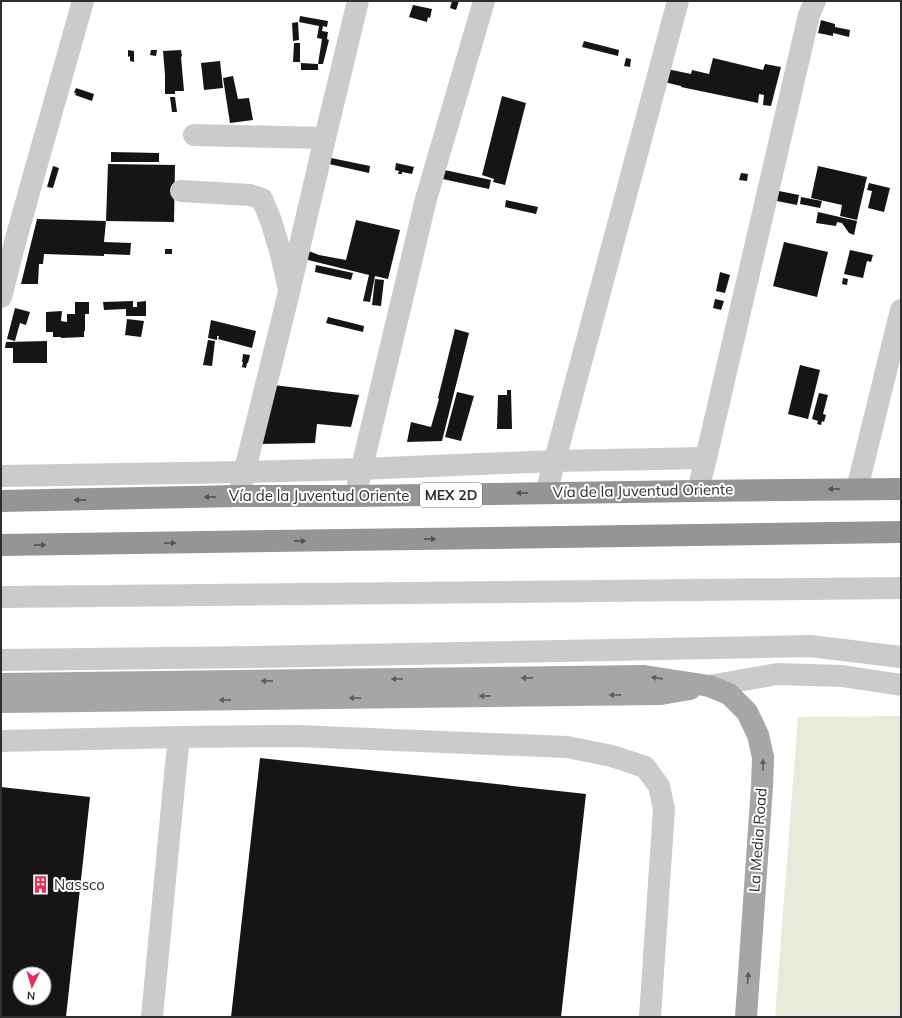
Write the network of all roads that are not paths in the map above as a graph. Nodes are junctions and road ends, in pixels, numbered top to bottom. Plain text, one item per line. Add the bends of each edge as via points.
1 (82, 1) edge
2 (358, 1) edge
3 (484, 1) edge
4 (678, 1) edge
5 (815, 1) edge
6 (194, 135) dead end
7 (325, 138) junction
8 (181, 191) dead end
9 (289, 292) junction
10 (1, 297) edge
11 (901, 310) edge
12 (706, 458) junction
13 (555, 461) junction
14 (361, 469) junction
15 (244, 472) junction
16 (1, 476) edge
17 (901, 488) edge
18 (856, 489) junction
19 (698, 490) junction
20 (546, 493) junction
21 (238, 496) junction
22 (354, 496) junction
23 (1, 501) edge
24 (901, 532) edge
25 (1, 546) edge
26 (901, 588) edge
27 (1, 597) edge
28 (901, 657) edge
29 (1, 660) edge
30 (1, 684) edge
31 (901, 685) edge
32 (709, 686) junction
33 (1, 702) edge
34 (180, 737) junction
35 (1, 740) edge
36 (152, 1017) edge
37 (650, 1017) edge
38 (746, 1017) edge

1 - 10 lane
2 - 7 lane
3 - 14 lane via 426,200
4 - 13 lane
5 - 12 lane via 807,23
6 - 7 lane
7 - 9 lane
8 - 9 lane via 250,195 262,199 281,254
9 - 15 lane
11 - 18 lane
12 - 13 lane
12 - 19 lane
13 - 14 lane
13 - 20 lane
14 - 15 lane
14 - 22 lane
15 - 16 lane
15 - 21 lane
17 - 18 highway, Vía de la Juventud Oriente / MEX 2D
18 -> 19 highway, Vía de la Juventud Oriente / MEX 2D
19 - 20 highway, Vía de la Juventud Oriente / MEX 2D
20 -> 22 highway, Vía de la Juventud Oriente / MEX 2D
21 - 22 highway, Vía de la Juventud Oriente / MEX 2D
21 -> 23 highway, Vía de la Juventud Oriente / MEX 2D
25 -> 24 highway
26 - 27 lane
28 - 29 lane via 810,646
32 -> 30 main road, La Media Road via 644,676
31 - 32 lane via 842,676 778,674
32 -> 33 main road via 661,694
38 -> 32 main road, La Media Road via 763,757 758,735 747,712 729,694
34 - 35 lane
34 - 36 lane
34 - 37 lane via 297,736 567,747 612,756 645,767 659,786 664,809

